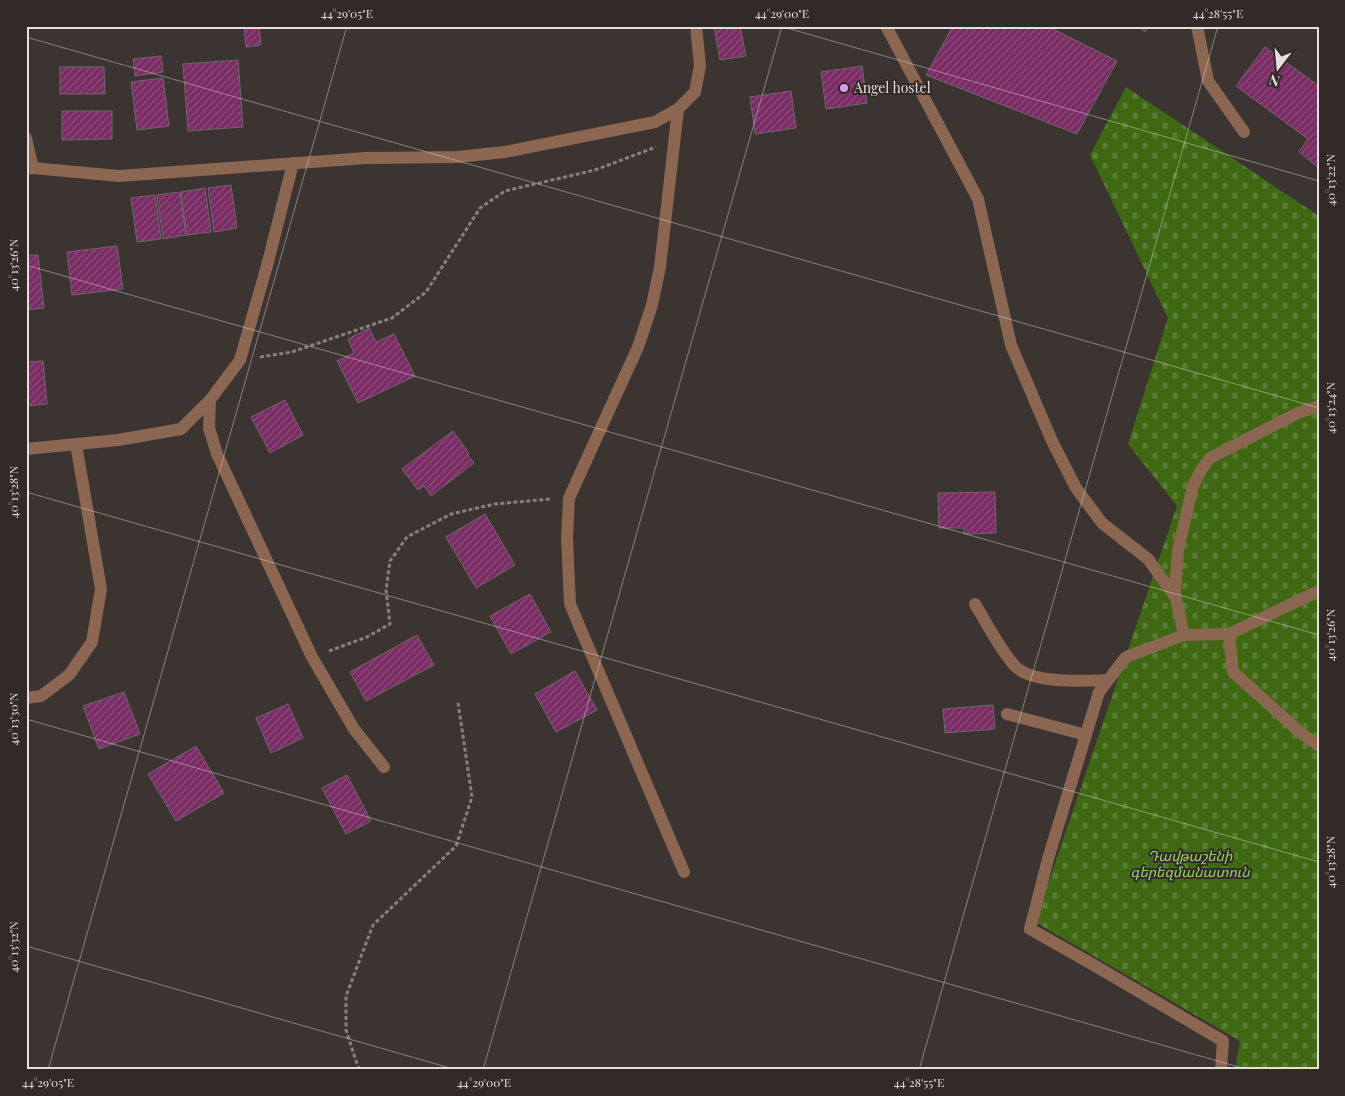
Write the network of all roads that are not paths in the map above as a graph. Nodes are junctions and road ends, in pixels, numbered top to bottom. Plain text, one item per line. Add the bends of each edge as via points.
1 (696, 26) edge
2 (886, 26) edge
3 (1197, 26) edge
4 (678, 109) junction
5 (1244, 132) dead end
6 (26, 138) edge
7 (293, 163) junction
8 (30, 168) edge
9 (210, 400) junction
10 (1319, 406) edge
11 (76, 444) junction
12 (26, 449) edge
13 (1319, 590) edge
14 (1176, 598) junction
15 (976, 604) dead end
16 (1229, 634) junction
17 (1184, 635) junction
18 (1108, 680) junction
19 (26, 698) edge
20 (1007, 714) dead end
21 (1086, 735) junction
22 (1319, 746) edge
23 (384, 767) dead end
24 (684, 872) dead end
25 (1220, 1070) edge

1 - 4 street via 700,66 696,92
2 - 14 street via 978,199 1011,345 1052,441 1076,488 1102,523 1148,559
3 - 5 street via 1208,81
4 - 7 street via 655,122 505,152 457,157
4 - 24 street via 660,267 652,305 638,347 569,498 567,538 570,604
6 - 8 street
7 - 8 street via 119,176
7 - 9 street via 240,360
9 - 11 street via 181,429
9 - 23 street via 209,428 217,454 312,657 354,729
10 - 14 street via 1298,413 1210,458 1201,470 1193,486 1178,550
11 - 12 street
11 - 19 street via 101,590 92,642 69,675 41,696
13 - 16 street
14 - 17 street
15 - 18 street via 1015,667 1028,675 1062,681
16 - 17 street
16 - 22 street via 1234,672
17 - 18 street via 1126,657
18 - 21 street via 1099,692
20 - 21 street
21 - 25 street via 1030,929 1223,1041

